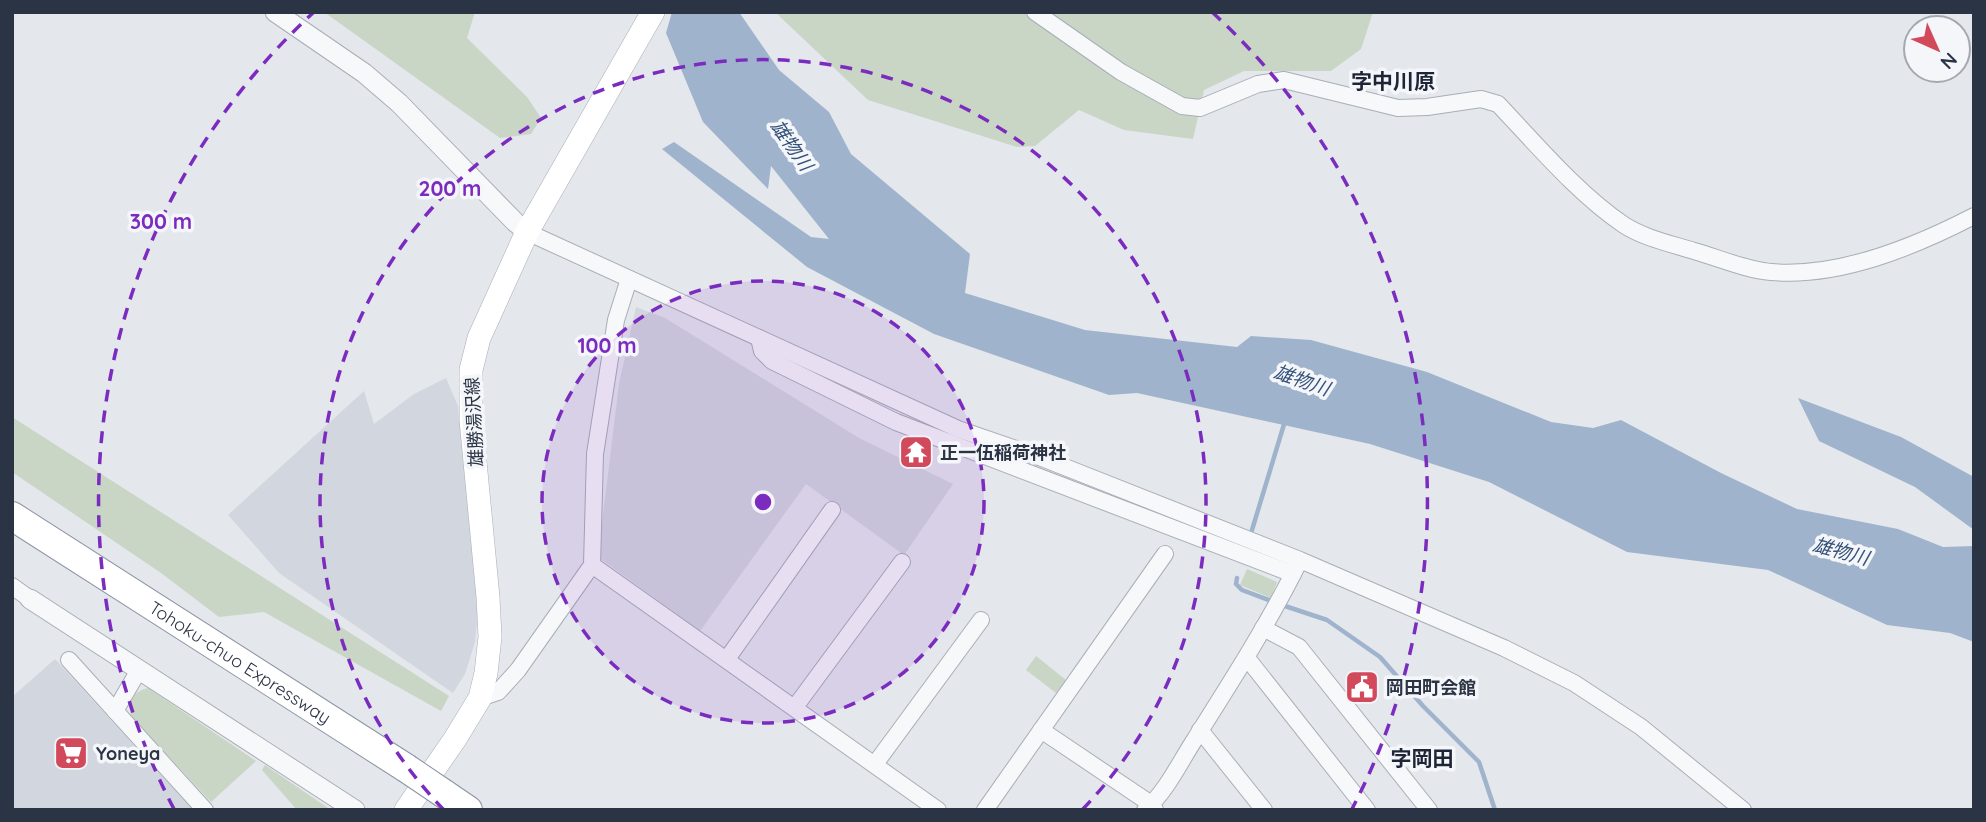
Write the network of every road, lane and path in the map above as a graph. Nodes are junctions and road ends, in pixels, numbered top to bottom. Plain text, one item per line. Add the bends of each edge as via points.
1 (275, 12) edge
2 (653, 12) edge
3 (1035, 12) edge
4 (1974, 216) edge
5 (527, 232) junction
6 (629, 279) junction
7 (832, 510) dead end
8 (12, 516) edge
9 (1165, 554) dead end
10 (902, 562) dead end
11 (592, 565) junction
12 (1297, 567) junction
13 (12, 586) edge
14 (30, 599) joint
15 (981, 620) dead end
16 (1263, 628) junction
17 (1247, 658) junction
18 (727, 659) junction
19 (69, 660) dead end
20 (139, 670) junction
21 (480, 698) junction
22 (795, 707) junction
23 (115, 711) junction
24 (1041, 730) junction
25 (1200, 730) junction
26 (875, 764) junction
27 (1150, 808) edge
28 (205, 810) edge
29 (355, 810) edge
30 (405, 810) edge
31 (468, 810) edge
32 (938, 810) edge
33 (985, 810) edge
34 (1264, 810) edge
35 (1367, 810) edge
36 (1429, 810) edge
37 (1743, 810) edge

1 - 5 street via 399,103
2 - 5 main road, 雄勝湯沢線
3 - 4 street via 1121,72 1182,106 1200,108 1258,84 1284,80 1398,108 1481,99 1498,104 1578,187 1626,226 1769,272 1807,273 1891,254
5 - 6 street
5 - 21 main road, 雄勝湯沢線 via 479,338 471,370 471,420 490,637
6 - 11 street via 617,320 595,454
6 - 12 street via 958,429 1042,458
7 - 18 street
8 - 31 highway, Tohoku-chuo Expressway, bridge
9 - 24 street
10 - 22 street
11 - 18 street
11 - 21 street via 518,670 498,692
12 - 16 street
12 - 37 street via 1504,648 1574,683 1641,727
13 - 14 street
14 - 20 street
15 - 26 street
16 - 17 street
16 - 36 street via 1299,647
17 - 25 street
17 - 35 street
18 - 22 street
19 - 23 street
20 - 23 street
20 - 29 street
21 - 30 main road, 雄勝湯沢線
22 - 26 street
23 - 28 street
24 - 27 street
24 - 33 street
25 - 27 street
25 - 34 street
26 - 32 street

